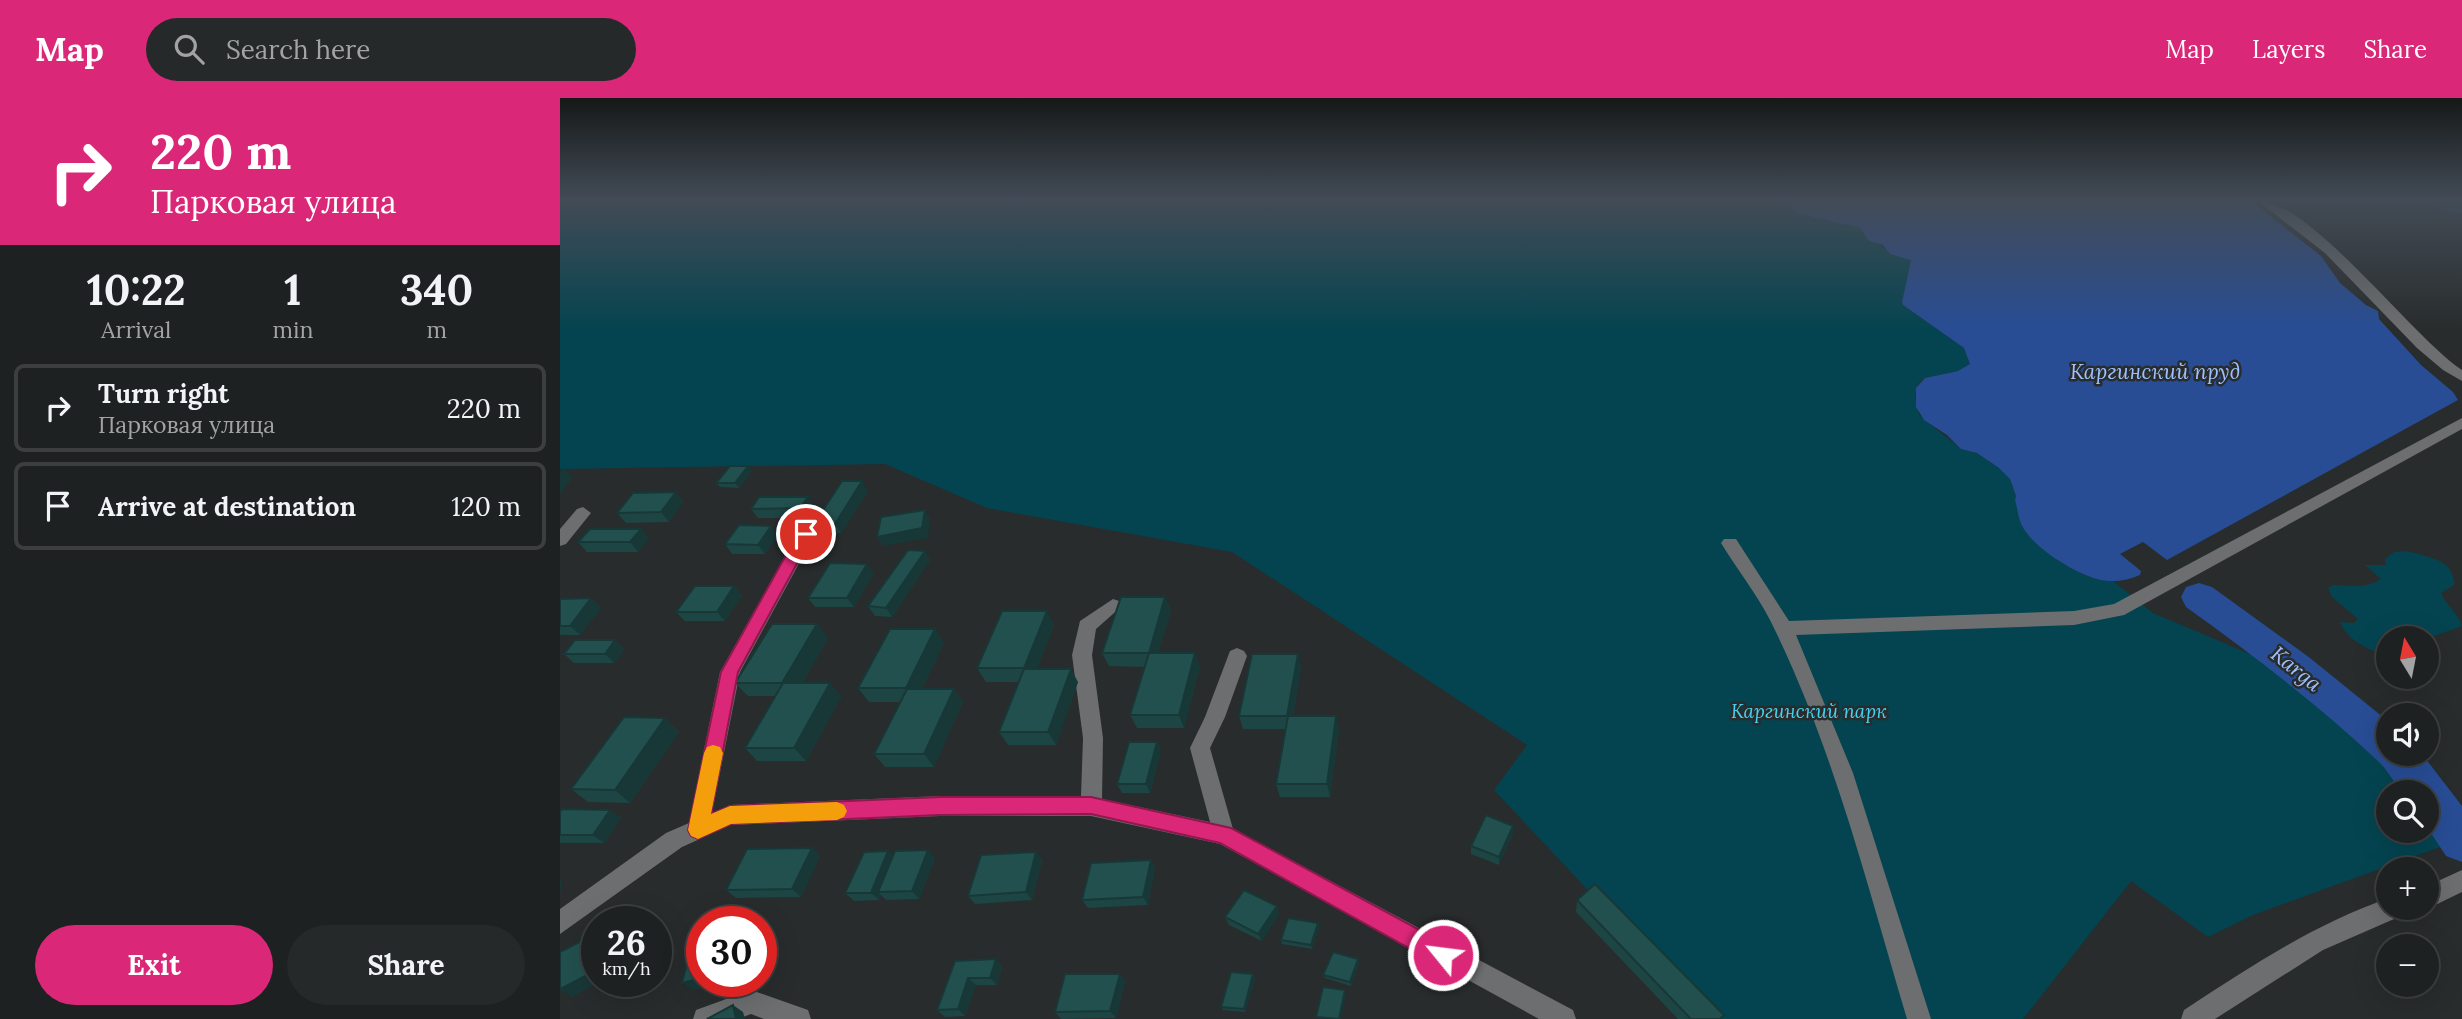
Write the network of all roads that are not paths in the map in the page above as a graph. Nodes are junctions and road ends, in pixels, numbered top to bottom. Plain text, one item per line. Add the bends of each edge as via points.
1 (2323, 244) edge
2 (2462, 377) edge
3 (2462, 423) edge
4 (583, 513) dead end
5 (806, 534) dead end
6 (560, 540) edge
7 (1730, 543) dead end
8 (1113, 606) dead end
9 (1784, 628) junction
10 (1237, 656) dead end
11 (1091, 806) junction
12 (698, 830) junction
13 (1224, 835) junction
14 (2462, 881) edge
15 (2439, 892) edge
16 (2376, 913) edge
17 (560, 923) edge
18 (705, 1019) edge
19 (799, 1019) edge
20 (1564, 1019) edge
21 (1919, 1019) edge
22 (2193, 1019) edge

1 - 2 street via 2422,347
3 - 9 street via 2118,610 2074,618
4 - 6 street
5 - 12 street via 730,672
7 - 9 street
8 - 11 street via 1087,626 1082,655 1093,738
9 - 21 street via 1864,834
10 - 13 street via 1200,748
11 - 12 street via 940,806 730,815
11 - 13 street
12 - 17 street via 674,840
13 - 20 street
14 - 15 street
16 - 22 street via 2295,952
18 - 19 street via 751,1002

